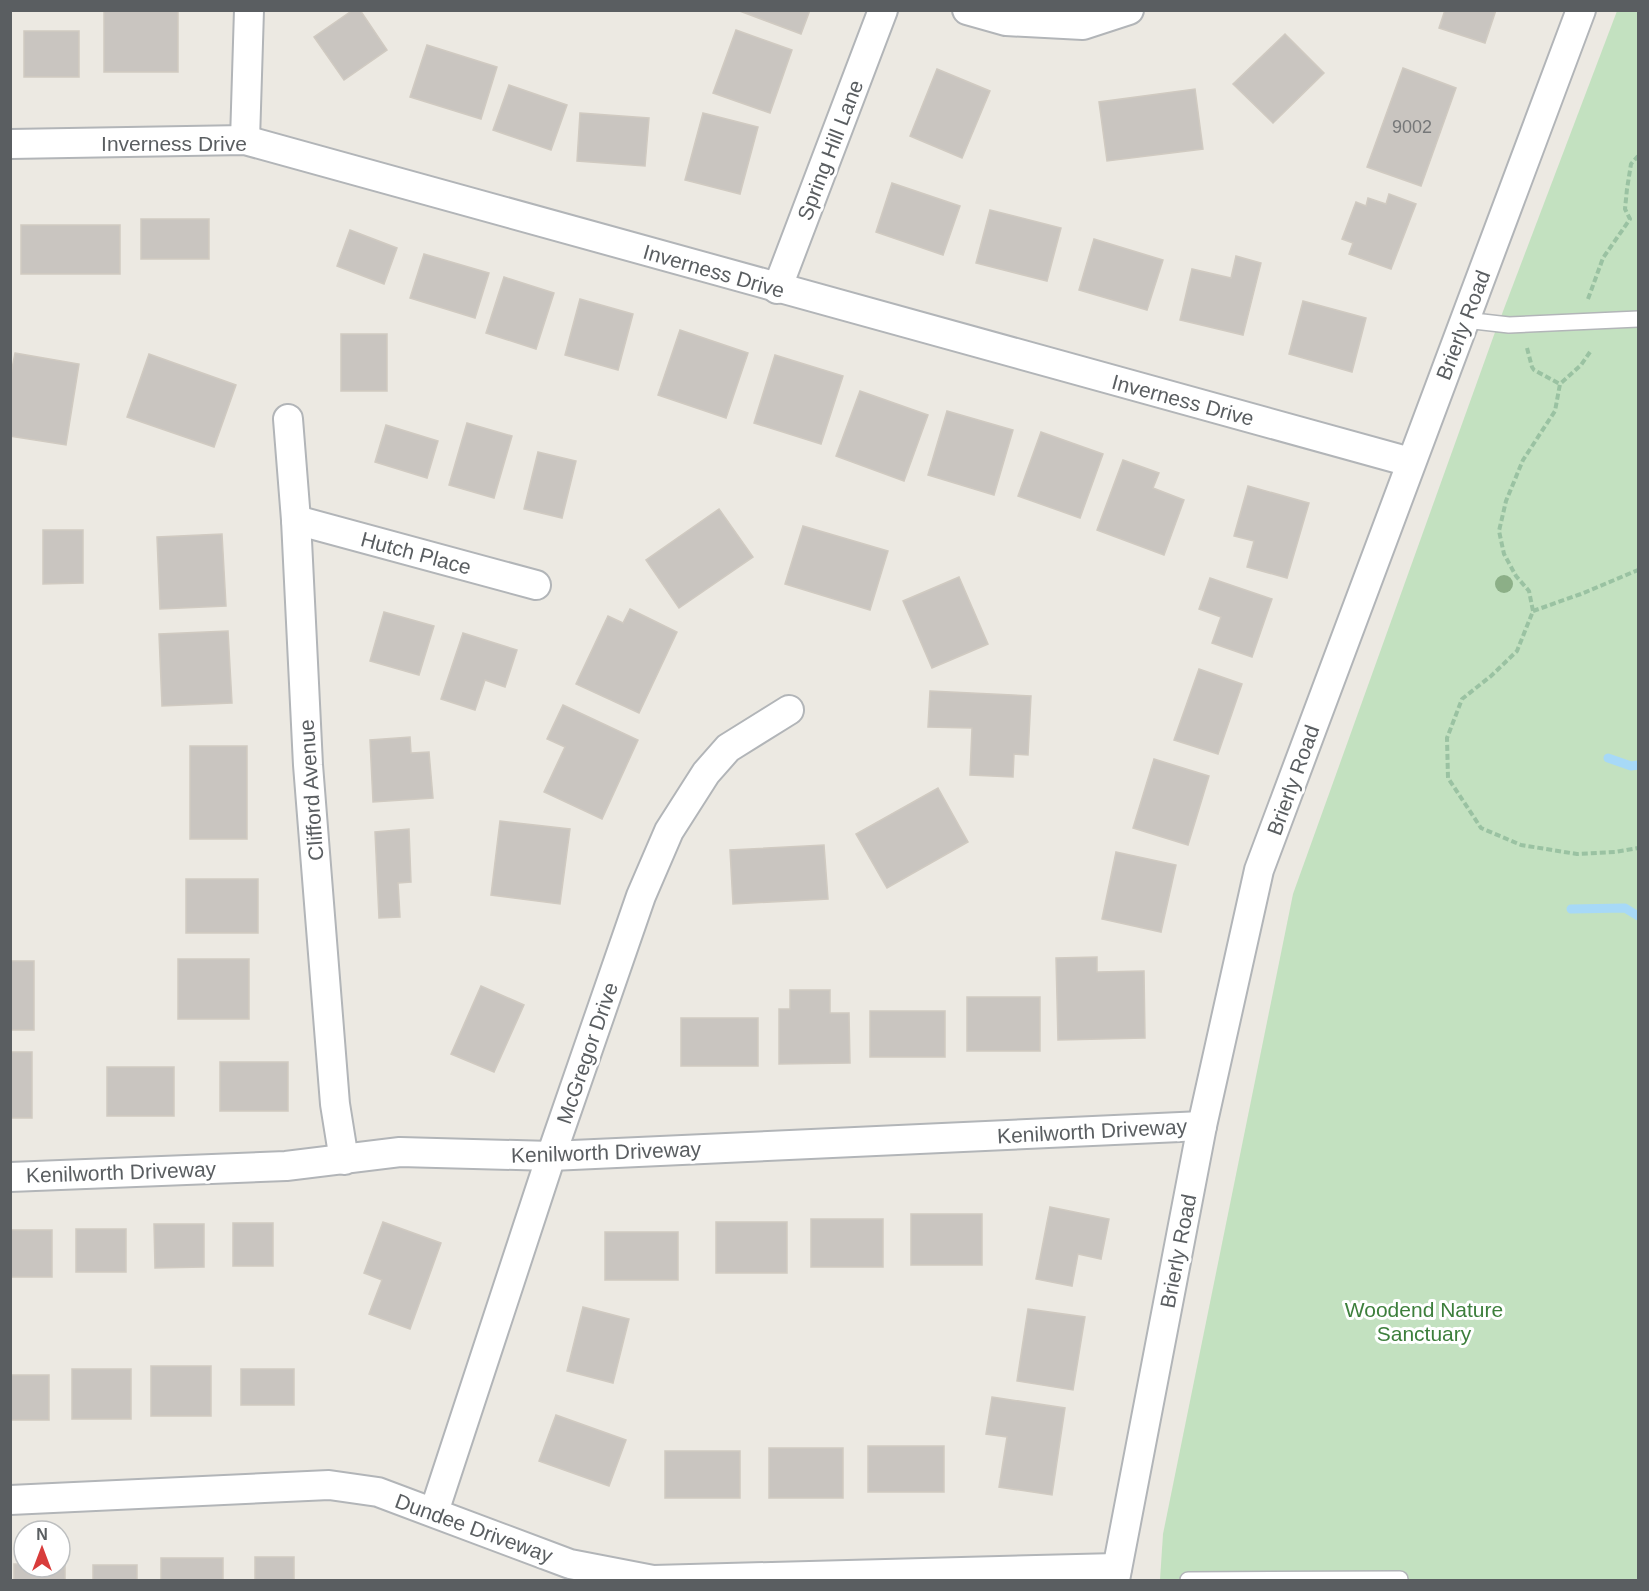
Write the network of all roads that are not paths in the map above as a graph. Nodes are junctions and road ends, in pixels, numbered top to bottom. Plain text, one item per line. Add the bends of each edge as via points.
1 (249, 10) edge
2 (883, 10) edge
3 (967, 10) edge
4 (1129, 10) edge
5 (1581, 10) edge
6 (246, 140) junction
7 (10, 144) edge
8 (777, 289) junction
9 (1638, 319) edge
10 (1465, 320) junction
11 (288, 419) dead end
12 (1410, 462) junction
13 (296, 520) junction
14 (536, 585) dead end
15 (789, 710) dead end
16 (1202, 1126) junction
17 (551, 1156) junction
18 (344, 1160) junction
19 (10, 1176) edge
20 (10, 1500) edge
21 (434, 1512) junction
22 (1116, 1574) edge
23 (1400, 1579) dead end
24 (1188, 1581) edge

1 - 6 street
2 - 8 street, Spring Hill Lane
3 - 4 street via 1006,21 1083,25
5 - 10 street, Brierly Road
6 - 7 street, Inverness Drive
6 - 8 street, Inverness Drive
8 - 12 street, Inverness Drive
9 - 10 lane via 1509,325
10 - 12 street, Brierly Road
11 - 13 street, Clifford Avenue
12 - 16 street, Brierly Road via 1259,870
13 - 14 street, Hutch Place
13 - 18 street, Clifford Avenue via 308,765 335,1104
15 - 17 street, McGregor Drive via 728,748 706,773 669,831 641,896
16 - 17 street, Kenilworth Driveway
16 - 22 street, Brierly Road
17 - 18 street, Kenilworth Driveway via 400,1152
17 - 21 street, McGregor Drive
18 - 19 street, Kenilworth Driveway via 286,1166
20 - 21 street, Dundee Driveway via 329,1485 378,1492
21 - 22 street, Dundee Driveway via 570,1564 653,1580
23 - 24 lane

